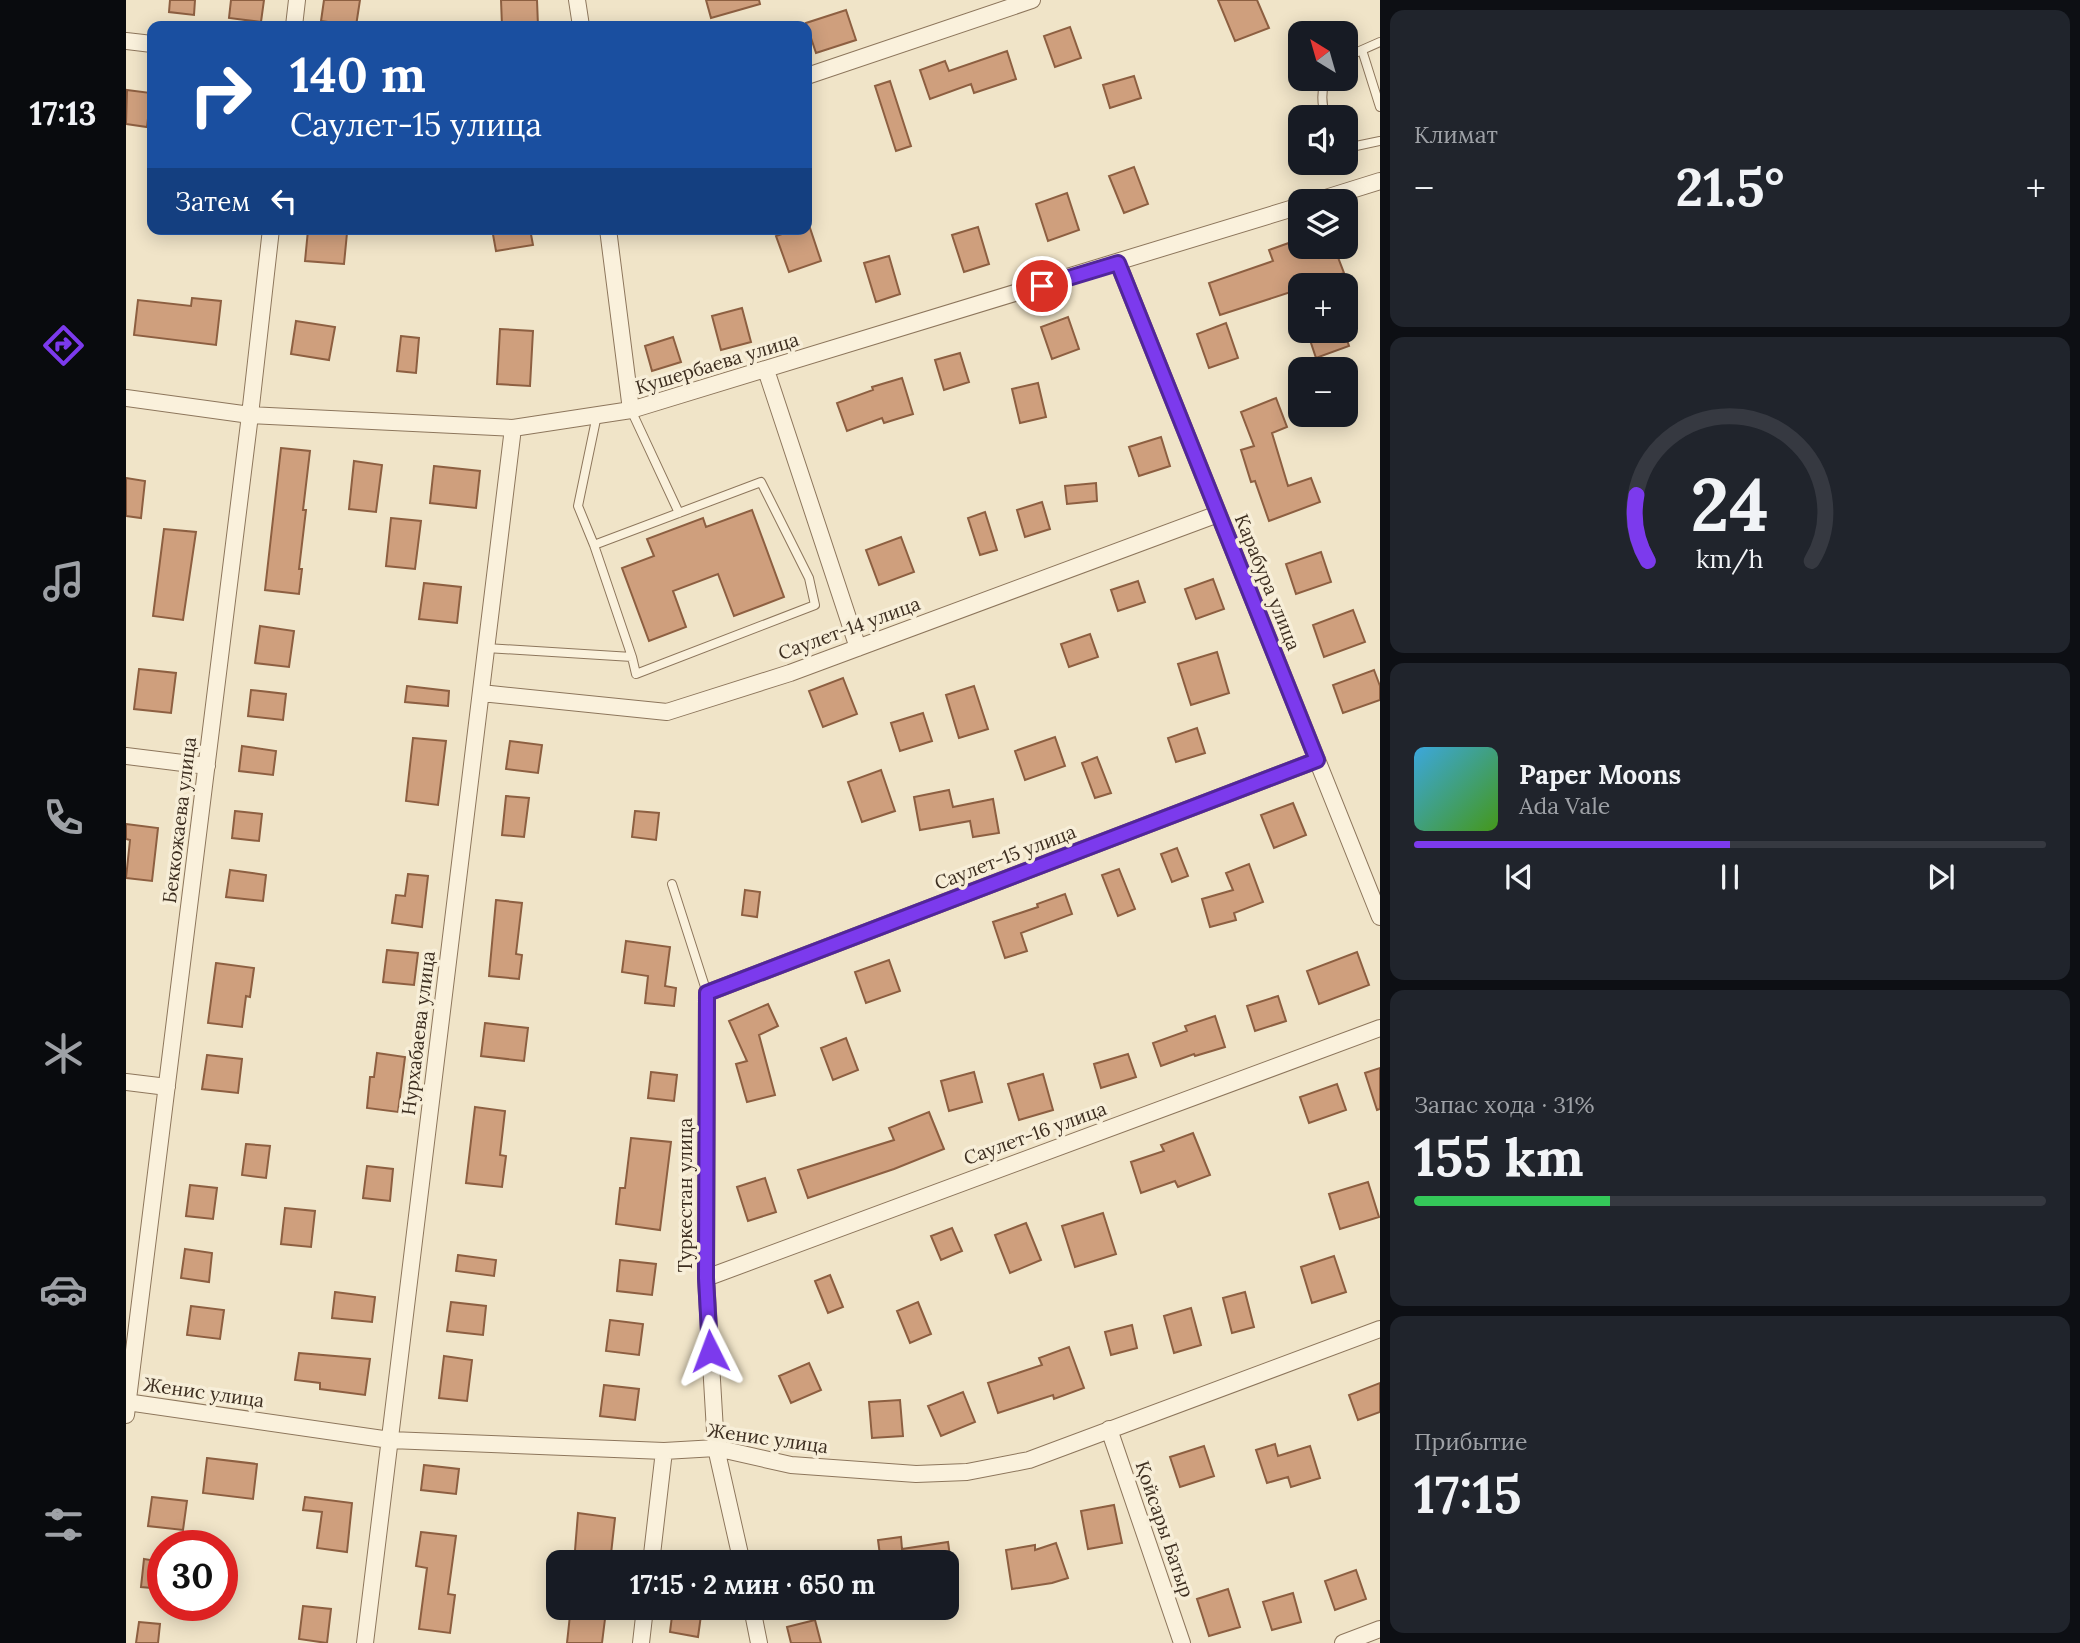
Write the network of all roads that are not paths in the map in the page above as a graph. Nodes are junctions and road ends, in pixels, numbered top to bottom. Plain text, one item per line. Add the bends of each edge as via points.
1 (297, 0) edge
2 (577, 0) edge
3 (1032, 0) edge
4 (295, 21) edge
5 (580, 21) edge
6 (126, 41) edge
7 (1380, 42) edge
8 (147, 43) edge
9 (1362, 50) junction
10 (1358, 52) edge
11 (812, 74) edge
12 (1380, 107) edge
13 (1380, 141) edge
14 (1358, 146) edge
15 (1380, 181) edge
16 (1354, 189) edge
17 (1288, 210) edge
18 (270, 235) edge
19 (609, 235) edge
20 (1118, 263) junction
21 (765, 370) junction
22 (126, 398) edge
23 (631, 410) junction
24 (250, 415) junction
25 (597, 415) junction
26 (513, 428) junction
27 (679, 513) junction
28 (1218, 514) junction
29 (594, 545) junction
30 (486, 648) junction
31 (858, 648) junction
32 (632, 657) junction
33 (481, 694) junction
34 (126, 756) edge
35 (1317, 760) junction
36 (207, 766) junction
37 (672, 884) dead end
38 (1380, 917) edge
39 (707, 993) junction
40 (1380, 1028) edge
41 (126, 1082) edge
42 (167, 1087) junction
43 (706, 1278) junction
44 (1380, 1329) edge
45 (127, 1407) edge
46 (1108, 1429) junction
47 (390, 1440) junction
48 (716, 1448) junction
49 (664, 1451) junction
50 (653, 1550) edge
51 (739, 1550) edge
52 (644, 1620) edge
53 (754, 1620) edge
54 (1380, 1629) edge
55 (365, 1643) edge
56 (641, 1643) edge
57 (759, 1643) edge
58 (1182, 1643) edge
59 (1343, 1643) edge

1 - 4 street
2 - 5 street
3 - 11 street
6 - 8 street
7 - 9 lane
9 - 10 lane
9 - 12 lane
13 - 14 lane
15 - 16 street
17 - 20 street, Кушербаева улица
18 - 24 street, Беккожаева улица
19 - 23 street
20 - 21 street, Кушербаева улица
20 - 28 street, Карабура улица
21 - 23 street, Кушербаева улица
21 - 31 street
22 - 24 street, Кушербаева улица
23 - 25 street, Кушербаева улица
23 - 27 lane
24 - 26 street, Кушербаева улица
24 - 36 street, Беккожаева улица
25 - 26 street, Кушербаева улица
25 - 29 lane via 578,506
26 - 30 street, Нурхабаева улица
27 - 29 lane
27 - 32 lane via 761,482 808,578 815,605 636,674
28 - 31 street, Саулет-14 улица
28 - 35 street, Карабура улица
29 - 32 lane
30 - 32 lane
30 - 33 street, Нурхабаева улица
31 - 33 street, Саулет-14 улица via 667,712
33 - 47 street, Нурхабаева улица
34 - 36 street
35 - 38 street, Карабура улица
35 - 39 street, Саулет-15 улица
36 - 42 street, Беккожаева улица
37 - 39 lane
39 - 43 street, Туркестан улица
40 - 43 street, Саулет-16 улица
41 - 42 street
42 - 45 street, Беккожаева улица
43 - 48 street, Туркестан улица
44 - 46 street, Женис улица
45 - 47 street, Женис улица
46 - 48 street, Женис улица via 1029,1460 967,1472 916,1474 791,1465
46 - 58 street, Қойсары Батыр
47 - 49 street, Женис улица
47 - 55 street, Нурхабаева улица
48 - 49 street, Женис улица
48 - 51 street, Туркестан улица
49 - 50 street
52 - 56 street
53 - 57 street
54 - 59 street

